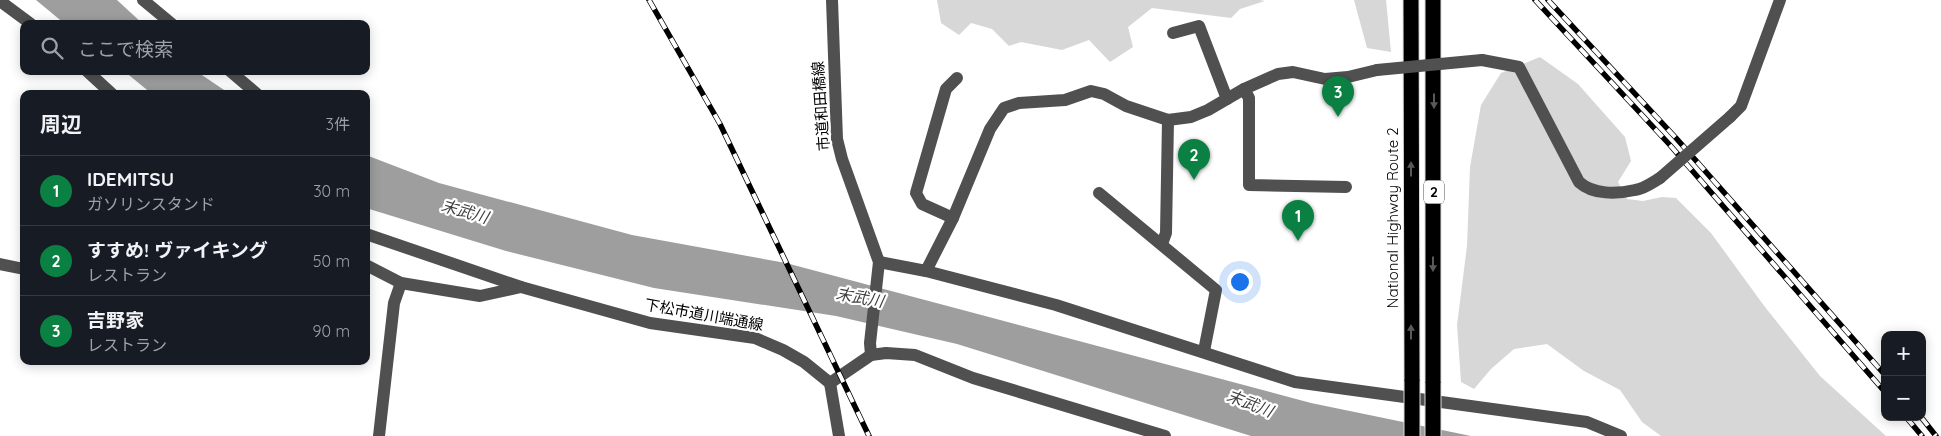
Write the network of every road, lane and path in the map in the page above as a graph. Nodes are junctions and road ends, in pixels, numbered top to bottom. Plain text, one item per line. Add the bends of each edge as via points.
1 (143, 0) edge
2 (832, 0) edge
3 (1411, 0) edge
4 (1434, 0) edge
5 (1780, 0) edge
6 (0, 1) edge
7 (26, 20) edge
8 (167, 20) edge
9 (1173, 33) dead end
10 (91, 75) edge
11 (235, 75) edge
12 (957, 78) dead end
13 (1244, 89) junction
14 (108, 90) edge
15 (252, 90) edge
16 (1227, 99) junction
17 (1168, 120) junction
18 (1346, 187) dead end
19 (1098, 193) dead end
20 (953, 218) junction
21 (370, 235) edge
22 (1162, 244) junction
23 (879, 262) junction
24 (0, 264) edge
25 (370, 267) edge
26 (20, 268) edge
27 (926, 271) junction
28 (401, 283) junction
29 (521, 286) junction
30 (871, 349) junction
31 (1204, 351) junction
32 (830, 384) junction
33 (379, 436) edge
34 (839, 436) edge
35 (1165, 436) edge
36 (1412, 436) edge
37 (1433, 436) edge
38 (1621, 436) edge

1 - 8 street
2 - 23 street, 市道和田橋線 via 837,139
36 -> 3 highway, National Highway Route 2 / 2, bridge
4 -> 37 highway, 2, bridge
5 - 13 street, bridge via 1741,106 1660,178 1637,190 1594,192 1579,182 1519,67 1482,60 1377,70 1325,79 1293,72 1278,74
6 - 7 street
9 - 16 street via 1199,26
10 - 14 street
11 - 15 street
12 - 20 street via 946,90 916,193 922,204
13 - 16 street
13 - 18 street via 1249,98 1249,185
16 - 17 street via 1191,117
17 - 20 street via 1091,91 1065,100 1020,103 1004,108 990,129
17 - 22 street via 1166,233
19 - 22 street
20 - 27 street
21 - 29 street, 下松市道川端通線
22 - 31 street via 1216,290
23 - 27 street
23 - 30 street
24 - 26 street
25 - 28 street
27 - 31 street via 1056,305
28 - 29 street via 480,296
28 - 33 street via 394,303
29 - 32 street, 下松市道川端通線 via 650,323 755,338 797,358
30 - 32 street
30 - 35 street via 915,355 973,378
31 - 38 street via 1295,382 1587,422
32 - 34 street

